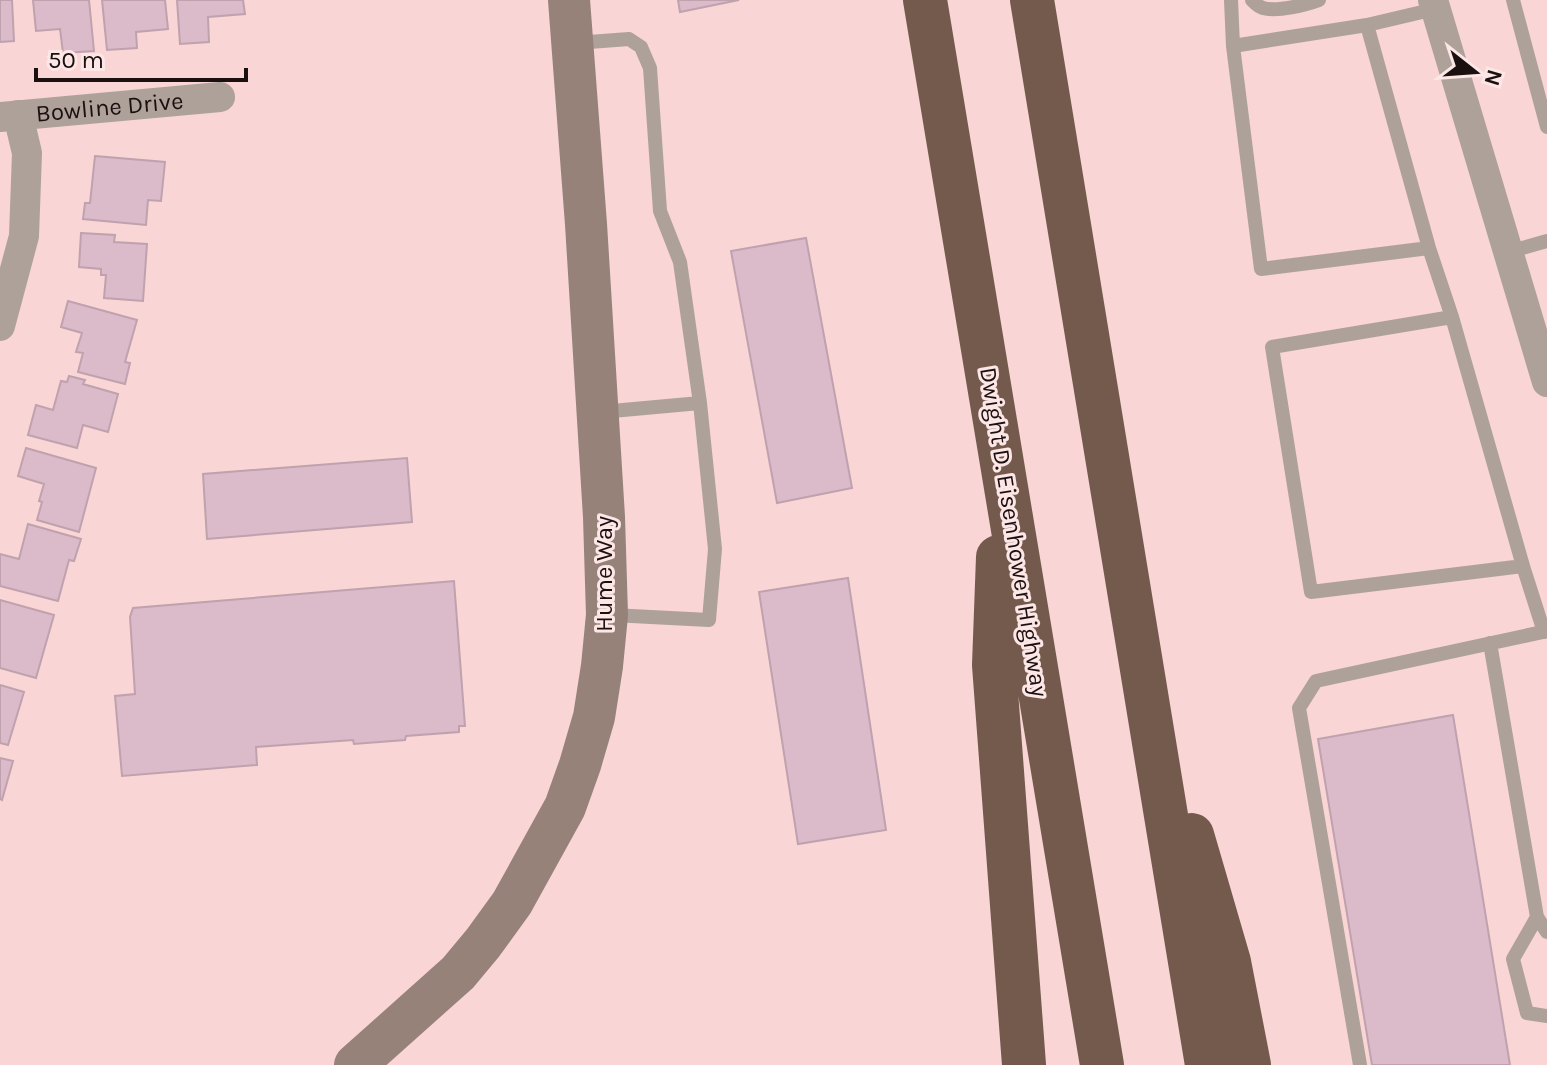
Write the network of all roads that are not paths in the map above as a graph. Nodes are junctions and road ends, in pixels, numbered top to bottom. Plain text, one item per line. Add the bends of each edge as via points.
1 (569, 0) edge
2 (925, 0) edge
3 (1032, 0) edge
4 (1231, 0) edge
5 (1252, 0) edge
6 (1319, 0) edge
7 (1513, 0) edge
8 (1434, 4) edge
9 (1367, 25) junction
10 (571, 44) junction
11 (1233, 46) junction
12 (220, 97) dead end
13 (9, 116) edge
14 (1547, 127) edge
15 (1547, 241) edge
16 (1429, 248) junction
17 (1508, 252) junction
18 (1452, 317) junction
19 (0, 326) edge
20 (1547, 382) edge
21 (700, 403) junction
22 (597, 412) junction
23 (1002, 463) junction
24 (1523, 566) junction
25 (607, 615) junction
26 (1546, 632) edge
27 (1490, 643) junction
28 (1140, 655) junction
29 (1537, 917) junction
30 (1547, 932) edge
31 (1547, 1016) edge
32 (355, 1065) edge
33 (1024, 1065) edge
34 (1102, 1065) edge
35 (1207, 1065) edge
36 (1249, 1065) edge
37 (1360, 1065) edge

1 - 10 street, Hume Way
2 - 23 highway, Dwight D. Eisenhower Highway
3 - 28 highway
4 - 11 lane
5 - 6 lane via 1276,9
7 - 14 lane
8 - 9 lane
8 - 17 street
9 - 11 lane
9 - 16 lane
10 - 21 lane via 629,39 641,47 650,68 660,211 680,262
10 - 22 street, Hume Way
11 - 16 lane via 1261,269
12 - 13 street, Bowline Drive
13 - 19 street via 27,153 24,236
15 - 17 lane
16 - 18 lane
17 - 20 street
18 - 24 lane
18 - 24 lane via 1272,347 1311,592
21 - 22 lane
21 - 25 lane via 715,549 709,620
22 - 25 street, Hume Way
23 - 33 highway via 994,665
23 - 34 highway, Dwight D. Eisenhower Highway
24 - 26 lane
25 - 32 street, Hume Way via 590,729 565,807 542,851 512,903 458,973
26 - 27 lane
27 - 29 lane
27 - 37 lane via 1316,681 1299,708
28 - 35 highway
28 - 36 highway via 1229,962
29 - 30 lane
29 - 31 lane via 1513,959 1527,1013

